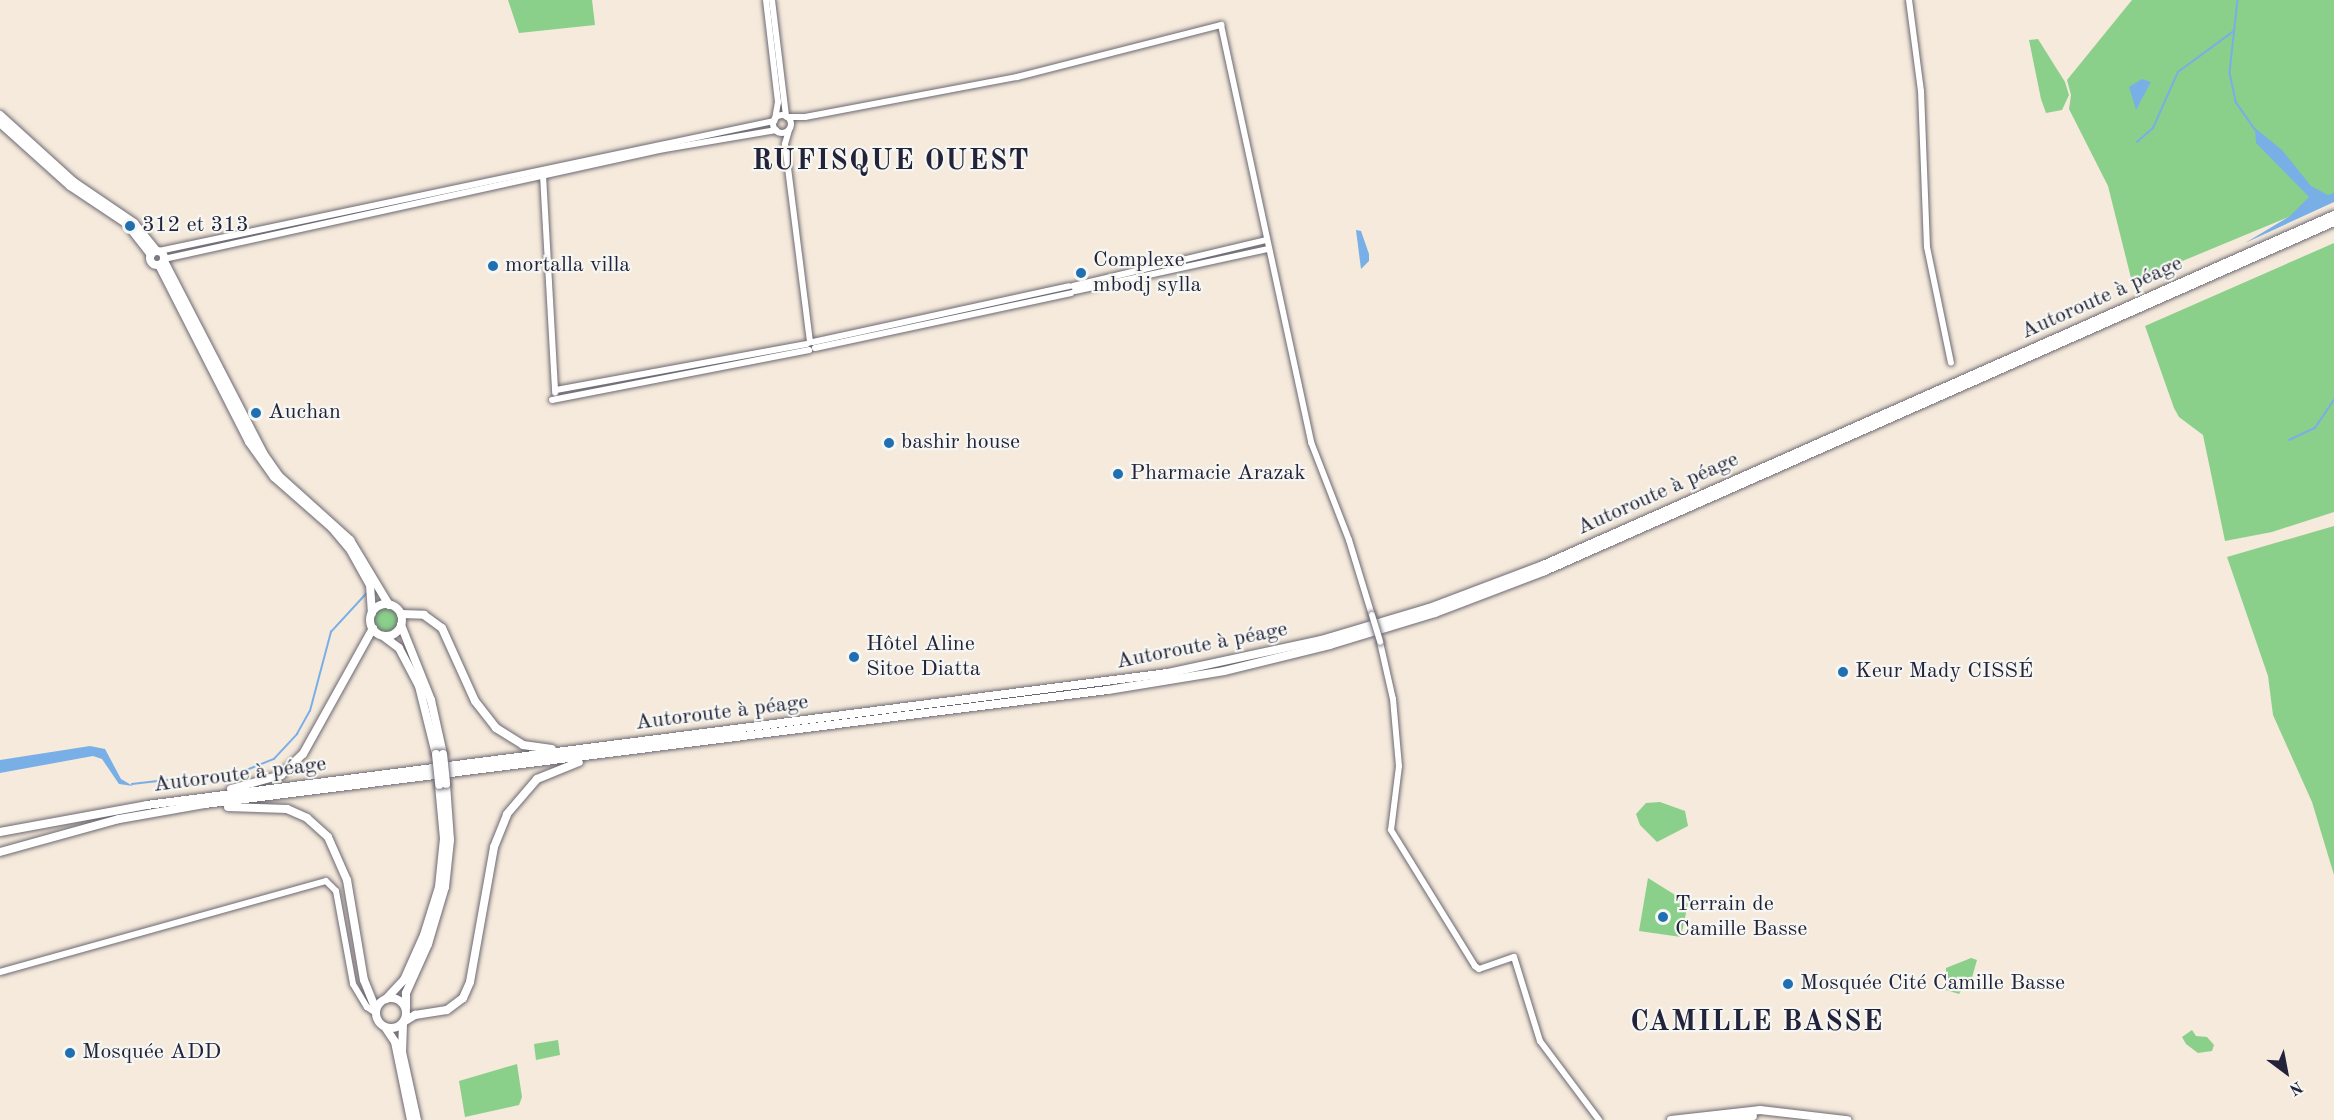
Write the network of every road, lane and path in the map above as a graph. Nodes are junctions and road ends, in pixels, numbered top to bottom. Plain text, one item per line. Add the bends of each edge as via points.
1 (766, 0) edge
2 (772, 0) edge
3 (1909, 0) edge
4 (0, 115) edge
5 (786, 116) junction
6 (805, 117) junction
7 (775, 120) junction
8 (0, 123) edge
9 (790, 129) junction
10 (777, 131) junction
11 (785, 144) junction
12 (543, 175) junction
13 (2334, 215) edge
14 (2334, 222) edge
15 (1266, 240) junction
16 (1268, 249) junction
17 (1219, 251) junction
18 (156, 252) junction
19 (1199, 256) junction
20 (1220, 260) junction
21 (162, 262) junction
22 (1201, 264) junction
23 (1129, 272) junction
24 (1129, 280) junction
25 (1072, 289) junction
26 (990, 303) junction
27 (992, 311) junction
28 (811, 345) junction
29 (1951, 363) dead end
30 (556, 390) junction
31 (389, 605) junction
32 (372, 614) junction
33 (401, 614) junction
34 (401, 625) junction
35 (373, 628) junction
36 (383, 636) junction
37 (597, 747) junction
38 (440, 754) junction
39 (612, 754) junction
40 (443, 784) junction
41 (147, 805) junction
42 (156, 812) junction
43 (0, 832) edge
44 (0, 852) edge
45 (0, 972) edge
46 (386, 999) junction
47 (406, 1008) junction
48 (376, 1011) junction
49 (404, 1022) junction
50 (385, 1027) junction
51 (411, 1120) edge
52 (417, 1120) edge
53 (1599, 1120) edge
54 (1671, 1120) edge
55 (1700, 1120) edge
56 (1818, 1120) edge
57 (1847, 1120) edge

1 - 7 street via 778,102
2 - 5 street
3 - 29 street via 1921,91 1927,247
4 - 18 main road via 74,182 134,223
5 - 6 street
5 - 7 street
5 - 9 street
6 - 9 street
6 - 15 street via 1017,77 1221,25
7 - 10 street
7 - 18 street
8 - 18 main road via 70,186 127,224
9 - 10 street
9 - 11 street
10 - 11 street
10 - 12 street
11 - 28 street
12 - 21 street
12 - 30 street
13 - 37 highway, Autoroute à péage via 1543,565 1386,622 1272,653 1168,673
14 - 39 highway via 1545,571 1410,621 1282,657 1167,681
15 - 16 street
15 - 17 street
16 - 20 street
16 - 53 street, bridge via 1311,442 1349,540 1394,699 1399,778 1391,830 1475,966 1479,969 1514,957 1540,1041
17 - 19 street
17 - 20 street
18 - 21 main road
18 - 21 main road via 152,262
19 - 22 street
19 - 23 street
20 - 22 street
21 - 31 main road via 269,464 350,540
21 - 32 main road via 249,442 274,477 351,551 370,585
22 - 24 street
23 - 24 street
23 - 25 street
24 - 25 street
25 - 26 street
25 - 27 street
26 - 27 street
26 - 28 street
27 - 28 street
28 - 30 street
28 - 30 street via 552,400
31 - 32 main road
31 - 33 main road
32 - 35 main road
33 - 34 main road
33 - 37 highway via 424,615 442,628 485,717 510,738 544,749
34 - 36 main road via 396,633
34 - 38 main road via 431,700
35 - 36 main road
35 - 41 highway via 312,741 286,770 258,784
36 - 38 main road via 399,648 419,686
37 - 41 highway, Autoroute à péage
38 - 40 main road, bridge
39 - 42 highway
39 - 49 highway via 548,773 519,797 507,814 494,847 465,995 447,1010 415,1014
40 - 46 main road via 444,840 439,887 404,980
40 - 47 main road via 450,840 445,887 428,944 406,993
41 - 43 highway, Autoroute à péage
42 - 44 highway via 91,825
42 - 48 highway via 276,807 296,812 318,827 341,860 364,980
45 - 48 street via 326,880 336,891 353,984 367,1007
46 - 47 main road via 398,999
46 - 48 main road
47 - 49 main road
48 - 50 main road
49 - 50 main road
49 - 52 main road via 402,1052
50 - 51 main road via 394,1042
54 - 57 main road via 1760,1110
55 - 56 main road via 1759,1115

